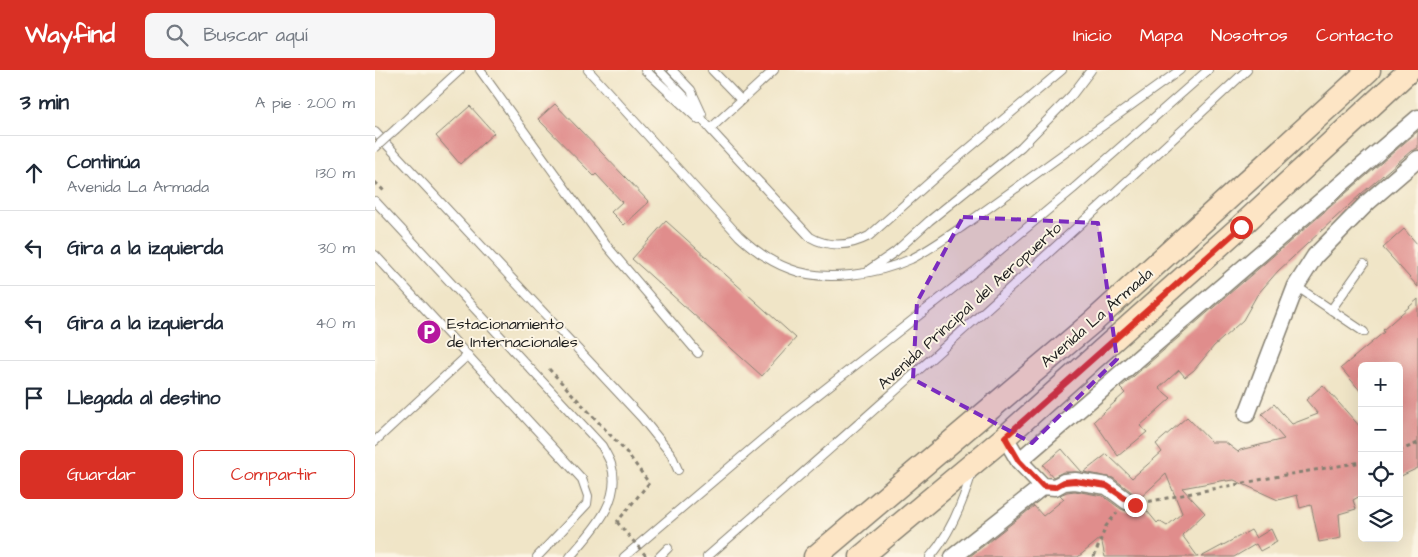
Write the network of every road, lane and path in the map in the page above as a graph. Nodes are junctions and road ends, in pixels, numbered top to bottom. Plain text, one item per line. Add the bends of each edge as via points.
1 (459, 70) edge
2 (480, 70) edge
3 (588, 70) edge
4 (645, 70) edge
5 (659, 70) edge
6 (672, 70) edge
7 (712, 70) edge
8 (774, 70) edge
9 (1062, 70) edge
10 (1091, 70) edge
11 (1180, 70) edge
12 (1208, 70) edge
13 (1247, 70) edge
14 (1369, 70) edge
15 (1410, 70) edge
16 (741, 100) junction
17 (1418, 118) edge
18 (710, 129) junction
19 (375, 132) edge
20 (375, 148) edge
21 (1418, 159) edge
22 (375, 201) edge
23 (375, 255) edge
24 (1364, 264) dead end
25 (864, 273) junction
26 (1296, 286) junction
27 (1331, 310) junction
28 (1364, 332) dead end
29 (698, 353) dead end
30 (468, 355) junction
31 (1247, 414) dead end
32 (1005, 437) junction
33 (375, 441) edge
34 (1418, 443) edge
35 (1403, 449) edge
36 (1019, 461) junction
37 (975, 462) junction
38 (1358, 463) edge
39 (678, 470) dead end
40 (1043, 486) junction
41 (1127, 500) junction
42 (617, 522) dead end
43 (668, 548) dead end
44 (537, 557) edge
45 (570, 557) edge
46 (623, 557) edge
47 (647, 557) edge
48 (659, 557) edge
49 (707, 557) edge
50 (815, 557) edge
51 (861, 557) edge
52 (930, 557) edge
53 (953, 557) edge
54 (1094, 557) edge

1 - 20 lane, bridge
2 - 29 lane via 606,245
3 - 25 lane via 754,249 791,270 815,275
4 - 18 lane
5 - 18 lane
6 - 18 lane via 691,90
7 - 16 lane
8 - 16 lane
9 - 18 lane via 876,231 858,242 829,244 810,237
10 - 25 lane via 1072,95 1021,147 895,252
11 - 25 lane via 939,242 911,259
12 - 46 lane via 1073,190 778,426
13 - 49 lane, Avenida Principal del Aeropuerto via 853,430
14 - 50 main road, Avenida La Armada via 1095,320
15 - 32 main road, Avenida La Armada via 1241,227
16 - 18 lane
17 - 36 street
19 - 39 lane via 642,418 671,454
21 - 26 street via 1367,202 1315,256
22 - 45 lane via 602,446 611,464 613,480 609,506
23 - 30 lane
24 - 27 lane
26 - 27 lane
26 - 31 street
27 - 28 lane
30 - 33 lane
30 - 44 lane via 575,469 586,488 587,504
32 - 36 street
32 - 37 main road, Avenida La Armada
34 - 35 path
36 - 40 street
37 - 51 main road, Avenida La Armada
37 - 52 lane via 963,501 940,546
38 - 41 path via 1135,505
40 - 41 street via 1055,487 1075,481 1107,486
40 - 53 street
41 - 54 path via 1106,526
42 - 47 path, bridge
43 - 48 lane

